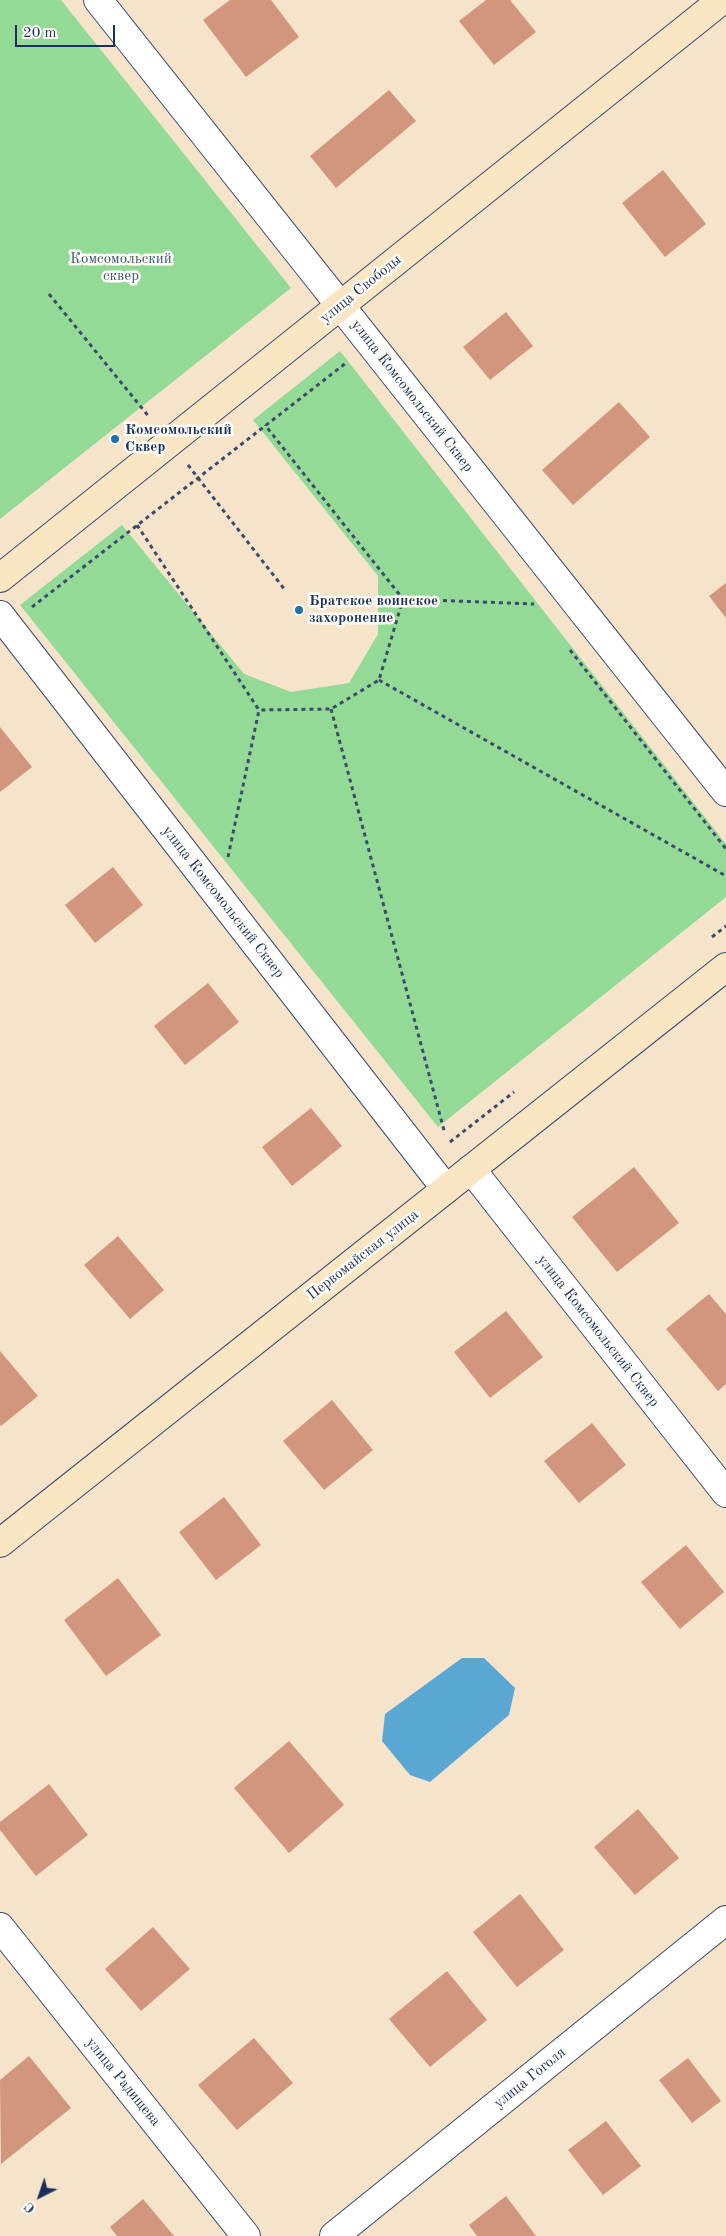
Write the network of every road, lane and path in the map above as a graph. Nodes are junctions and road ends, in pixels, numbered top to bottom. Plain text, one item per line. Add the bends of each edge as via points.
1 (98, 0) edge
2 (722, 0) edge
3 (340, 306) junction
4 (351, 370) dead end
5 (265, 424) junction
6 (136, 525) junction
7 (0, 578) edge
8 (528, 596) dead end
9 (403, 599) junction
10 (534, 604) junction
11 (29, 609) dead end
12 (540, 612) dead end
13 (0, 615) edge
14 (564, 642) dead end
15 (380, 680) junction
16 (330, 708) junction
17 (259, 710) junction
18 (726, 792) edge
19 (726, 849) edge
20 (221, 855) dead end
21 (726, 876) edge
22 (726, 967) edge
23 (447, 1144) dead end
24 (471, 1169) junction
25 (446, 1189) junction
26 (726, 1493) edge
27 (0, 1543) edge
28 (726, 1920) edge
29 (0, 1927) edge
30 (246, 2236) edge
31 (334, 2236) edge

1 - 3 street, улица Комсомольский Сквер
2 - 3 street, улица Свободы
3 - 7 street, улица Свободы
3 - 18 street, улица Комсомольский Сквер
4 - 5 path via 345,362
5 - 6 path
5 - 9 path
6 - 11 path
6 - 17 path
8 - 10 path
9 - 10 path
9 - 15 path
10 - 12 path
13 - 25 street, улица Комсомольский Сквер
14 - 19 path
15 - 16 path
15 - 21 path
16 - 17 path
16 - 23 path
17 - 20 path via 227,863
22 - 24 street, Первомайская улица
24 - 25 street, Первомайская улица
24 - 26 street, улица Комсомольский Сквер
25 - 27 street, Первомайская улица
28 - 31 street, улица Гоголя
29 - 30 street, улица Радищева

